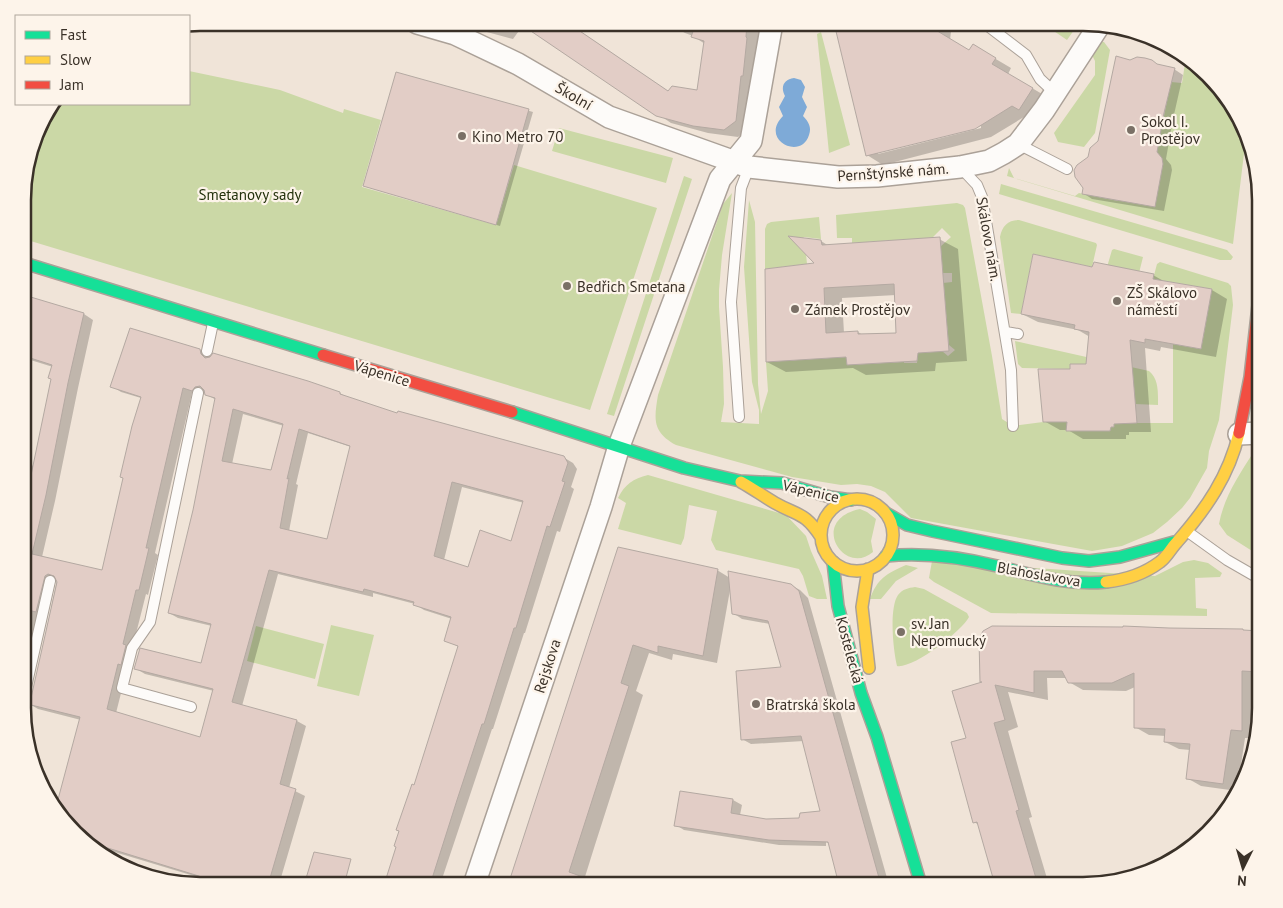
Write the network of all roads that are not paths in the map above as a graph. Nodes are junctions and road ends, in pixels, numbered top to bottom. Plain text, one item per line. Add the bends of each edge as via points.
1 (446, 31) edge
2 (770, 32) edge
3 (996, 32) edge
4 (1095, 32) edge
5 (1055, 92) junction
6 (1018, 144) junction
7 (742, 165) junction
8 (960, 167) junction
9 (1067, 169) dead end
10 (31, 265) edge
11 (213, 322) junction
12 (1006, 332) junction
13 (1018, 334) dead end
14 (207, 351) dead end
15 (1251, 363) edge
16 (198, 393) dead end
17 (1251, 396) edge
18 (1246, 404) junction
19 (739, 417) dead end
20 (1014, 426) dead end
21 (1251, 433) edge
22 (1239, 434) junction
23 (619, 446) junction
24 (740, 481) junction
25 (852, 500) junction
26 (886, 513) junction
27 (1188, 531) junction
28 (821, 537) junction
29 (1178, 541) junction
30 (886, 556) junction
31 (834, 562) junction
32 (868, 569) junction
33 (1251, 574) edge
34 (50, 581) dead end
35 (32, 661) edge
36 (192, 707) dead end
37 (877, 737) junction
38 (477, 876) edge
39 (919, 877) edge

1 - 7 street, Školní via 509,60 609,117
2 - 7 street via 751,141
3 - 5 lane via 1026,55 1040,79
4 - 5 street
5 - 6 street
6 - 8 street via 989,161
6 - 9 lane
7 - 8 street, Pernštýnské nám. via 838,177 894,175
7 - 19 lane via 731,302
7 - 23 street, Rejskova via 720,179
8 - 12 lane, Skálovo nám. via 977,185 982,197
10 - 11 main road, Vápenice
11 - 14 lane
11 - 23 main road, Vápenice
12 - 13 lane
12 - 20 lane, Skálovo nám.
15 - 18 main road, Blahoslavova
16 - 36 lane via 150,622 132,648 122,688
17 - 18 lane
18 - 22 main road, Blahoslavova
21 - 22 street
22 - 27 main road, Blahoslavova via 1230,465
23 - 24 main road, Vápenice via 684,468
23 - 38 street, Rejskova
24 - 25 main road, Vápenice via 782,483
24 - 28 main road, Vápenice via 798,512 811,522
25 - 26 main road via 873,503
25 - 28 main road via 841,503 828,515
26 - 29 main road, Blahoslavova via 907,524 932,531 1090,561 1120,557
26 - 30 main road via 893,535 892,546
27 - 29 main road, Blahoslavova
27 - 33 lane
28 - 31 main road via 824,549
29 - 30 main road, Blahoslavova via 1161,561 1143,572 1121,580 1095,583 1060,581 922,554
30 - 32 main road
31 - 32 main road via 845,568
31 - 37 main road, Kostelecká via 838,606 861,693
32 - 37 main road, Kostelecká via 862,607
34 - 35 lane
37 - 39 main road, Kostelecká

